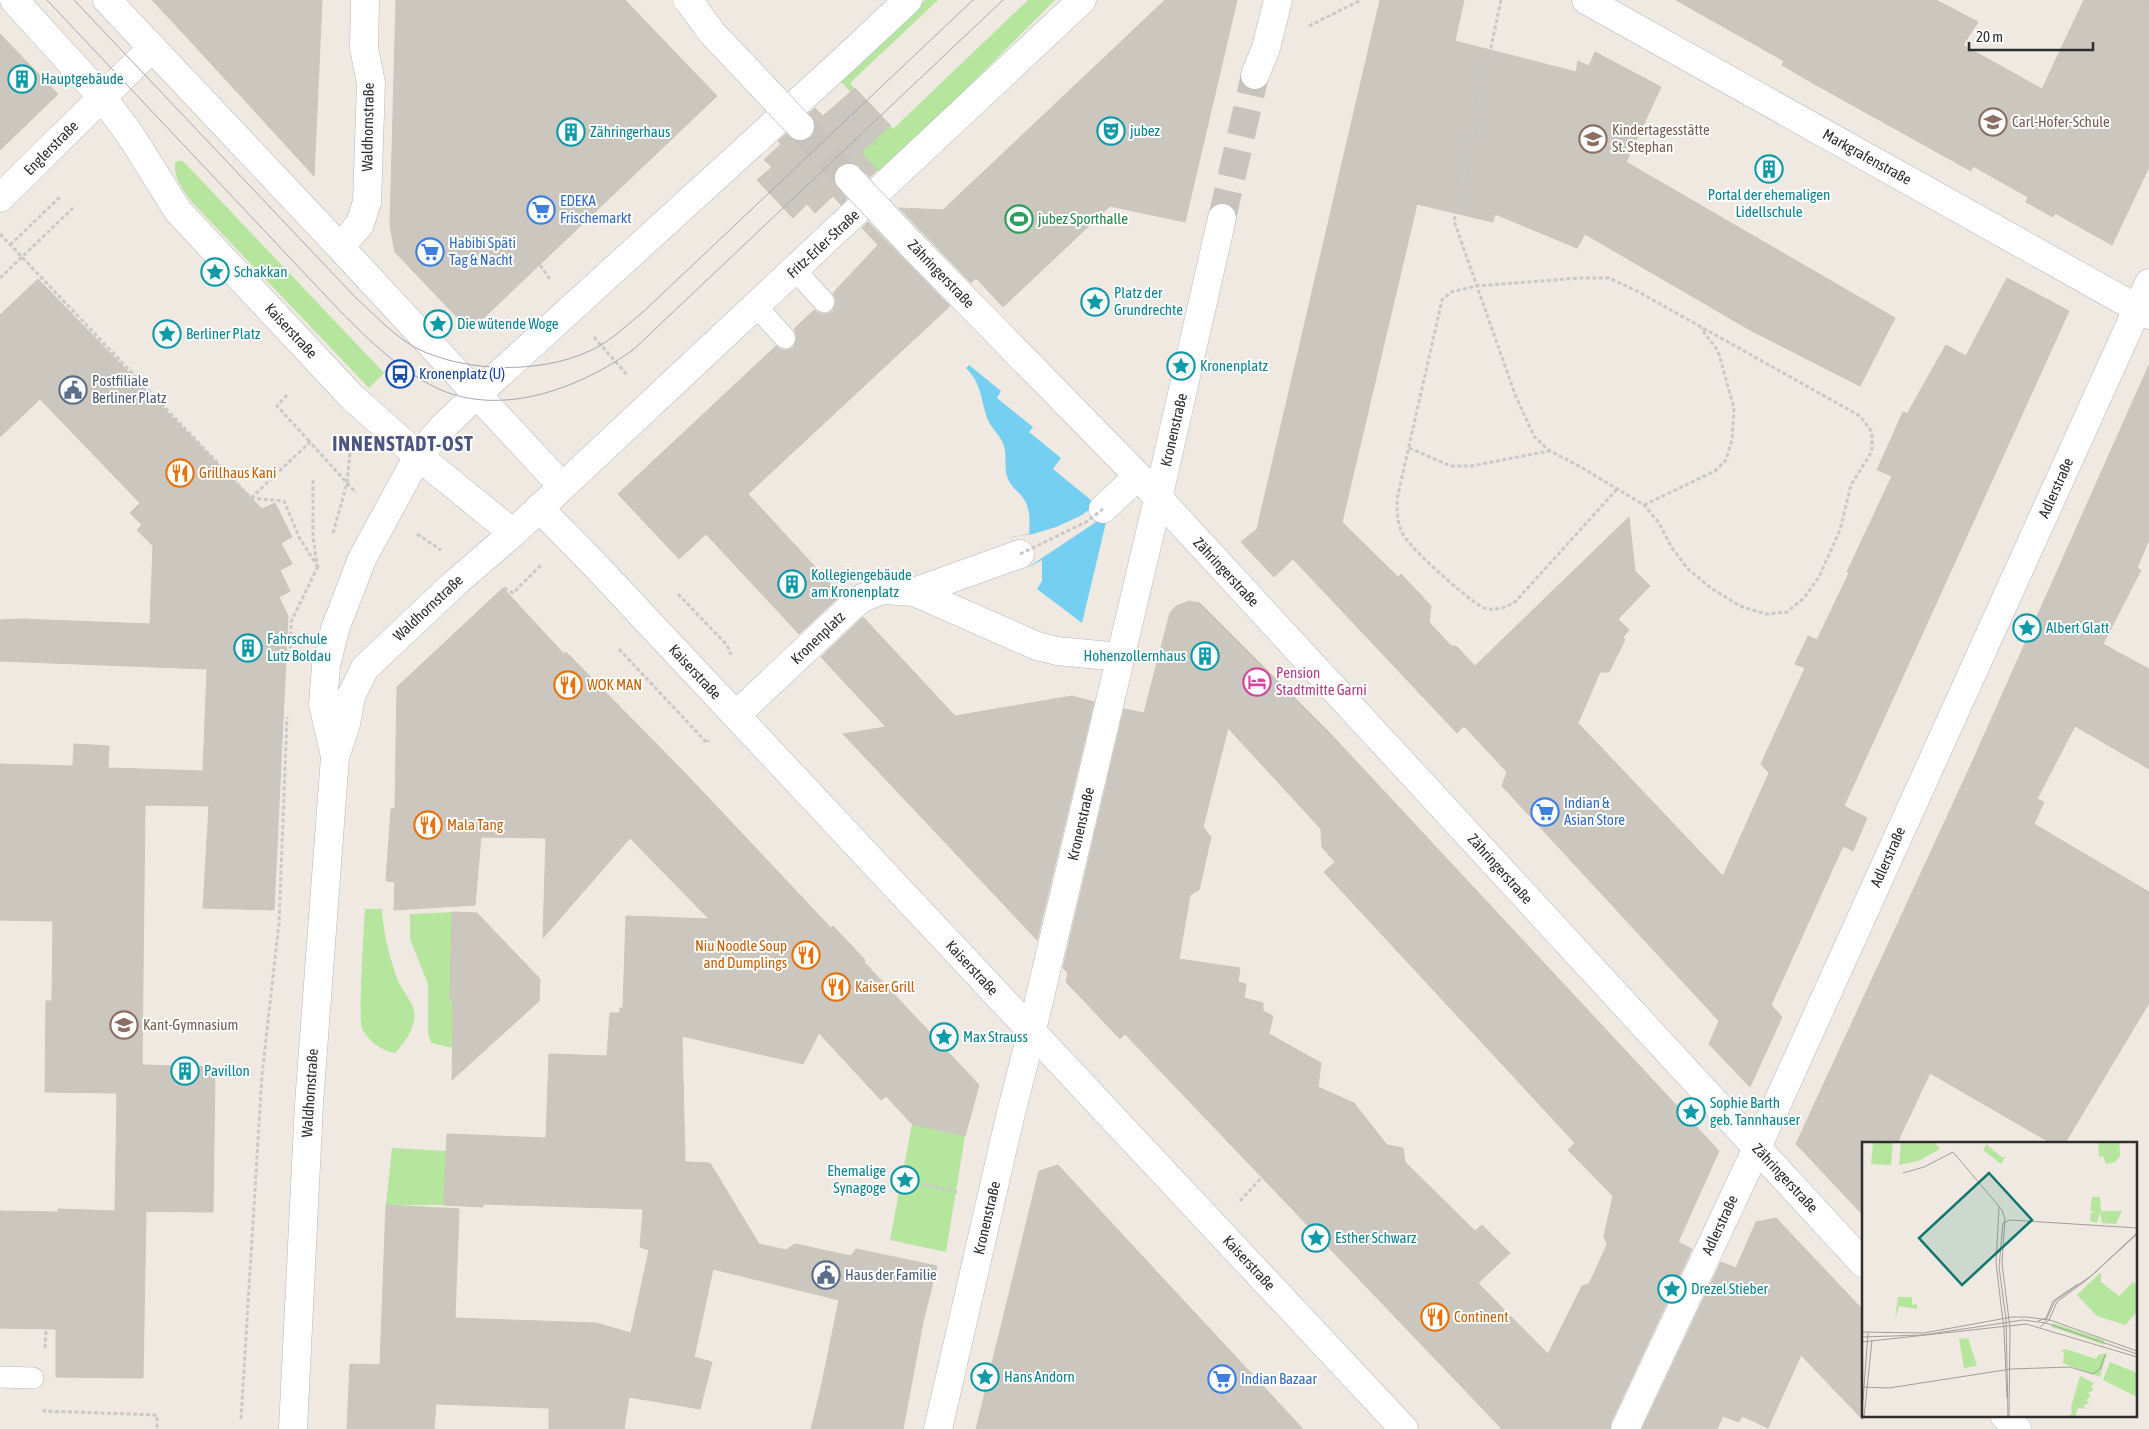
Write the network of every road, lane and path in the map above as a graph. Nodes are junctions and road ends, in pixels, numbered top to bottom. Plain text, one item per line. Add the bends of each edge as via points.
1 (14, 0) edge
2 (106, 0) edge
3 (365, 0) edge
4 (688, 0) edge
5 (908, 0) edge
6 (1082, 0) edge
7 (1278, 0) edge
8 (1361, 0) edge
9 (1501, 0) edge
10 (1586, 0) edge
11 (711, 31) dead end
12 (152, 48) junction
13 (1266, 48) junction
14 (1254, 75) tunnel mouth
15 (103, 98) junction
16 (842, 107) dead end
17 (793, 119) junction
18 (869, 137) dead end
19 (849, 178) tunnel mouth
20 (61, 196) dead end
21 (0, 198) edge
22 (73, 208) dead end
23 (1222, 218) tunnel mouth
24 (0, 234) edge
25 (10, 245) junction
26 (340, 247) junction
27 (22, 257) junction
28 (794, 270) junction
29 (0, 278) edge
30 (2149, 284) edge
31 (1476, 286) junction
32 (824, 302) dead end
33 (756, 306) junction
34 (2143, 312) edge
35 (1699, 326) junction
36 (591, 333) dead end
37 (785, 338) dead end
38 (478, 394) junction
39 (287, 395) dead end
40 (652, 403) junction
41 (352, 438) dead end
42 (310, 442) junction
43 (1409, 448) junction
44 (1550, 451) junction
45 (418, 456) junction
46 (1138, 476) junction
47 (314, 480) dead end
48 (347, 483) junction
49 (562, 486) junction
50 (1618, 489) junction
51 (251, 498) junction
52 (1158, 498) junction
53 (1644, 505) junction
54 (539, 508) junction
55 (1103, 509) joint
56 (386, 514) junction
57 (513, 534) junction
58 (332, 537) dead end
59 (569, 538) junction
60 (1020, 554) joint
61 (322, 559) dead end
62 (318, 567) junction
63 (471, 569) junction
64 (914, 592) junction
65 (678, 594) dead end
66 (727, 645) dead end
67 (619, 649) dead end
68 (1120, 657) junction
69 (289, 660) dead end
70 (668, 701) dead end
71 (288, 708) dead end
72 (736, 715) junction
73 (335, 757) junction
74 (1031, 1031) junction
75 (1756, 1148) junction
76 (1862, 1262) edge
77 (0, 1377) edge
78 (33, 1378) joint
79 (2005, 1416) edge
80 (241, 1419) dead end
81 (157, 1429) edge
82 (293, 1429) edge
83 (938, 1429) edge
84 (1404, 1429) edge
85 (1625, 1429) edge
86 (2017, 1429) edge

1 - 15 street, Kaiserstraße
2 - 12 street
3 - 26 street, Waldhornstraße via 364,48 371,83 366,202 360,224
4 - 17 street, bridge via 712,33
5 - 17 street
6 - 28 street, Fritz-Erler-Straße
7 - 13 street
8 - 13 path
9 - 31 path via 1454,221
10 - 34 street, Markgrafenstraße
11 - 17 lane
12 - 15 street
12 - 26 street
13 - 14 street
15 - 21 street, Englerstraße
15 - 45 street, Kaiserstraße via 178,211 351,396
16 - 18 path, bridge
17 - 38 street
19 - 46 street, Zähringerstraße, bridge
20 - 25 path
22 - 27 path
23 - 52 street, Kronenstraße
24 - 25 path
25 - 27 path
26 - 38 street
27 - 29 path
27 - 51 path
28 - 32 lane
28 - 33 street, Fritz-Erler-Straße
30 - 34 street, Adlerstraße
31 - 35 path via 1609,278
31 - 43 path via 1451,292 1442,300
31 - 44 path via 1516,397 1534,436
33 - 37 lane
33 - 40 street, Fritz-Erler-Straße
34 - 75 street, Adlerstraße
35 - 53 path via 1718,351 1734,408 1732,440 1726,460 1715,471
35 - 53 path via 1860,416 1872,432 1872,451 1851,485 1840,530 1820,577 1804,598 1787,612 1766,614 1740,606 1711,588 1688,569
36 - 40 path
38 - 45 street
38 - 49 street
39 - 42 path via 276,406
40 - 49 street, Fritz-Erler-Straße
41 - 48 path
42 - 48 path
42 - 51 path
43 - 44 path via 1451,466 1471,466
43 - 50 path via 1398,499 1397,521 1406,539 1468,599 1486,609 1504,608 1516,601
44 - 50 path
45 - 56 street, Waldhornstraße
45 - 57 street, Kaiserstraße
46 - 52 street, Zähringerstraße
46 - 55 street
47 - 62 path via 313,537
48 - 56 path via 363,500
48 - 58 path
49 - 54 street, Waldhornstraße
50 - 53 path
51 - 62 path via 284,501 299,537
52 - 68 street, Kronenstraße
52 - 75 street, Zähringerstraße
54 - 57 street, Waldhornstraße
54 - 59 street, Kaiserstraße
55 - 60 path, bridge via 1086,522
56 - 63 path
56 - 73 street, Waldhornstraße via 362,559 335,629 326,666 323,704
57 - 63 street, Waldhornstraße
59 - 63 path via 513,592
59 - 72 street, Kaiserstraße
60 - 64 street, Kronenplatz
61 - 62 path
62 - 69 path via 291,622
63 - 73 street, Waldhornstraße via 365,668 351,696
64 - 68 street, Kronenplatz via 1038,646
64 - 72 street, Kronenplatz via 883,590 862,598
65 - 66 path
67 - 70 path
68 - 74 street, Kronenstraße
71 - 80 path via 279,923 262,1075
72 - 74 street, Kaiserstraße
73 - 82 street, Waldhornstraße via 308,1113
74 - 83 street, Kronenstraße
74 - 84 street, Kaiserstraße
75 - 76 street, Zähringerstraße
75 - 85 street, Adlerstraße
77 - 78 lane
78 - 81 path via 45,1382 44,1411 157,1415
79 - 86 street

